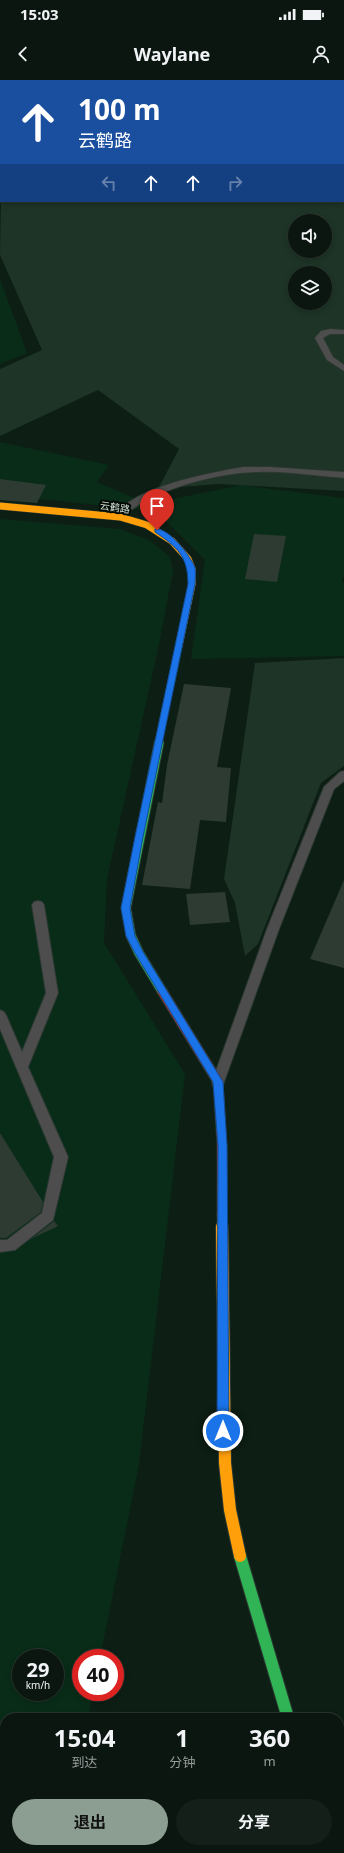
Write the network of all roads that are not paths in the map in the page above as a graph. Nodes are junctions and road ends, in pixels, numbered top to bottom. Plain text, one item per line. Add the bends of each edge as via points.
1 (344, 332) edge
2 (344, 369) edge
3 (344, 475) edge
4 (0, 506) edge
5 (117, 517) junction
6 (344, 775) edge
7 (38, 905) dead end
8 (0, 1015) edge
9 (22, 1067) junction
10 (218, 1082) junction
11 (0, 1246) edge
12 (286, 1713) edge

1 - 2 lane via 326,332 319,338 330,358
3 - 5 lane via 260,469 234,472 178,485 147,496 127,507
4 - 5 street, 云鹤路
5 - 10 street, 云鹤路 via 147,525 172,541 188,559 192,569 192,584 126,908 131,936 139,953
6 - 10 lane via 329,787 273,929
7 - 9 lane via 52,993
8 - 9 lane
9 - 11 lane via 61,1157 48,1216 10,1246
10 - 12 street via 222,1146 223,1431 226,1484 233,1531

